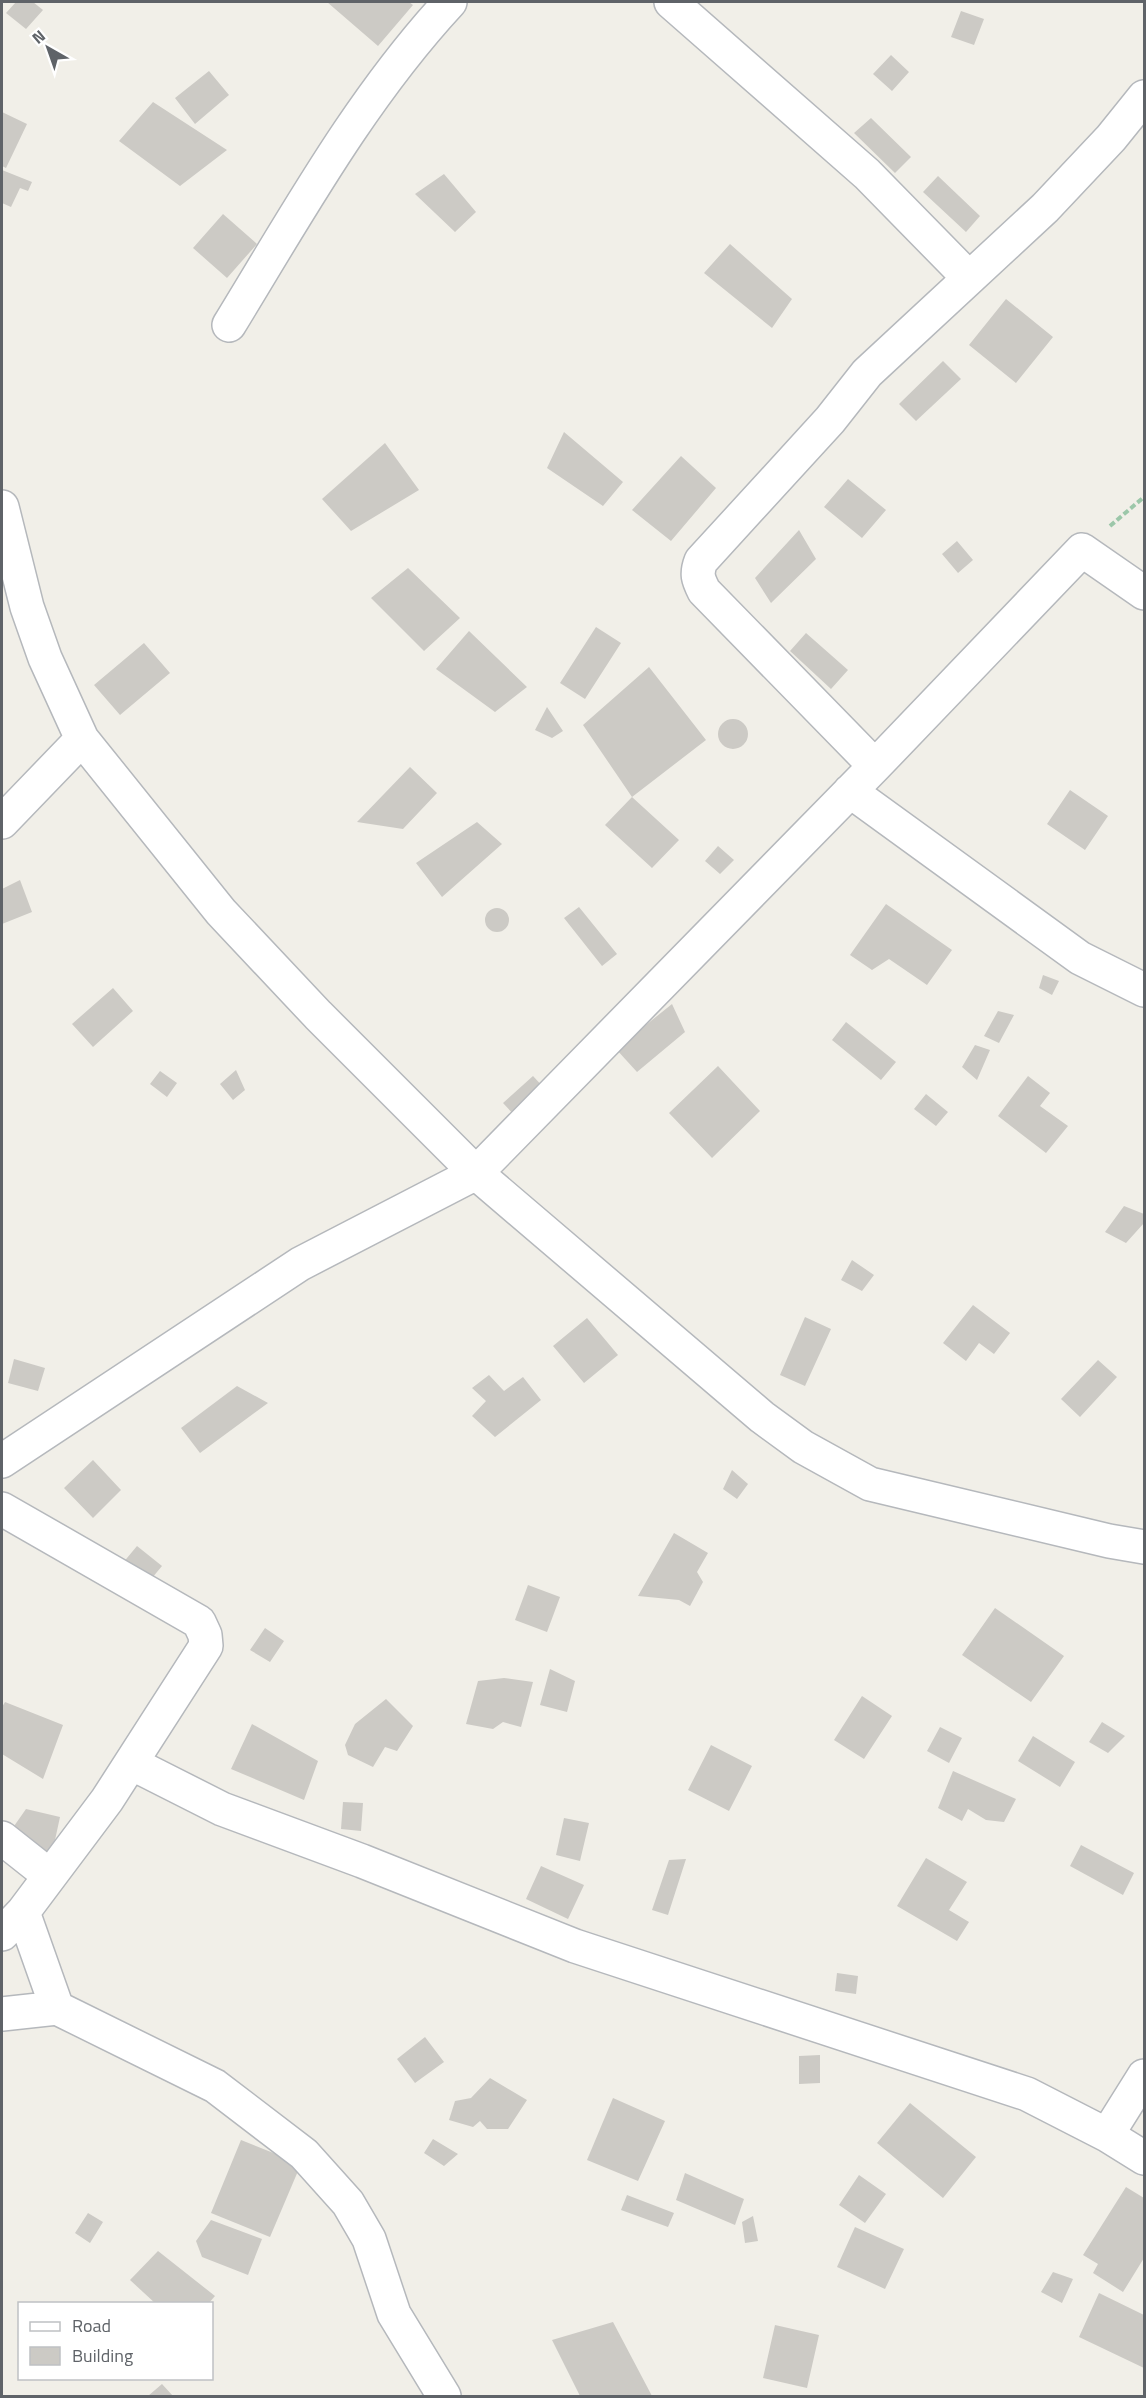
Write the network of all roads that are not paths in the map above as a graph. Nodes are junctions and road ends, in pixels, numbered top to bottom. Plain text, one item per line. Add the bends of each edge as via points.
1 (450, 2) edge
2 (671, 2) edge
3 (1144, 97) edge
4 (969, 278) junction
5 (228, 325) dead end
6 (2, 507) edge
7 (1144, 593) edge
8 (82, 739) junction
9 (875, 766) junction
10 (849, 791) junction
11 (2, 822) edge
12 (1144, 990) edge
13 (476, 1173) junction
14 (2, 1461) edge
15 (2, 1509) edge
16 (1144, 1547) edge
17 (131, 1763) junction
18 (2, 1838) edge
19 (50, 1876) junction
20 (12, 1923) edge
21 (57, 2008) junction
22 (2, 2014) edge
23 (1144, 2076) edge
24 (1107, 2135) junction
25 (1144, 2158) edge
26 (444, 2397) edge

1 - 5 street via 416,38 355,121
2 - 4 street via 867,174
3 - 4 street via 1045,208
4 - 9 street via 867,373 830,420 701,561 697,572 704,591
6 - 8 street via 41,648
7 - 9 street via 1082,550
8 - 11 street
8 - 13 street via 221,912
9 - 10 street
10 - 12 street via 1080,958
10 - 13 street
13 - 14 street via 300,1264
13 - 16 street via 803,1447 870,1484
15 - 17 street via 199,1622 206,1646
17 - 19 street
17 - 24 street via 222,1809 575,1946 1027,2094
18 - 19 street
19 - 20 street
20 - 21 street
21 - 22 street
21 - 26 street via 214,2086 304,2154 348,2203 369,2239 394,2314
23 - 24 street
24 - 25 street

